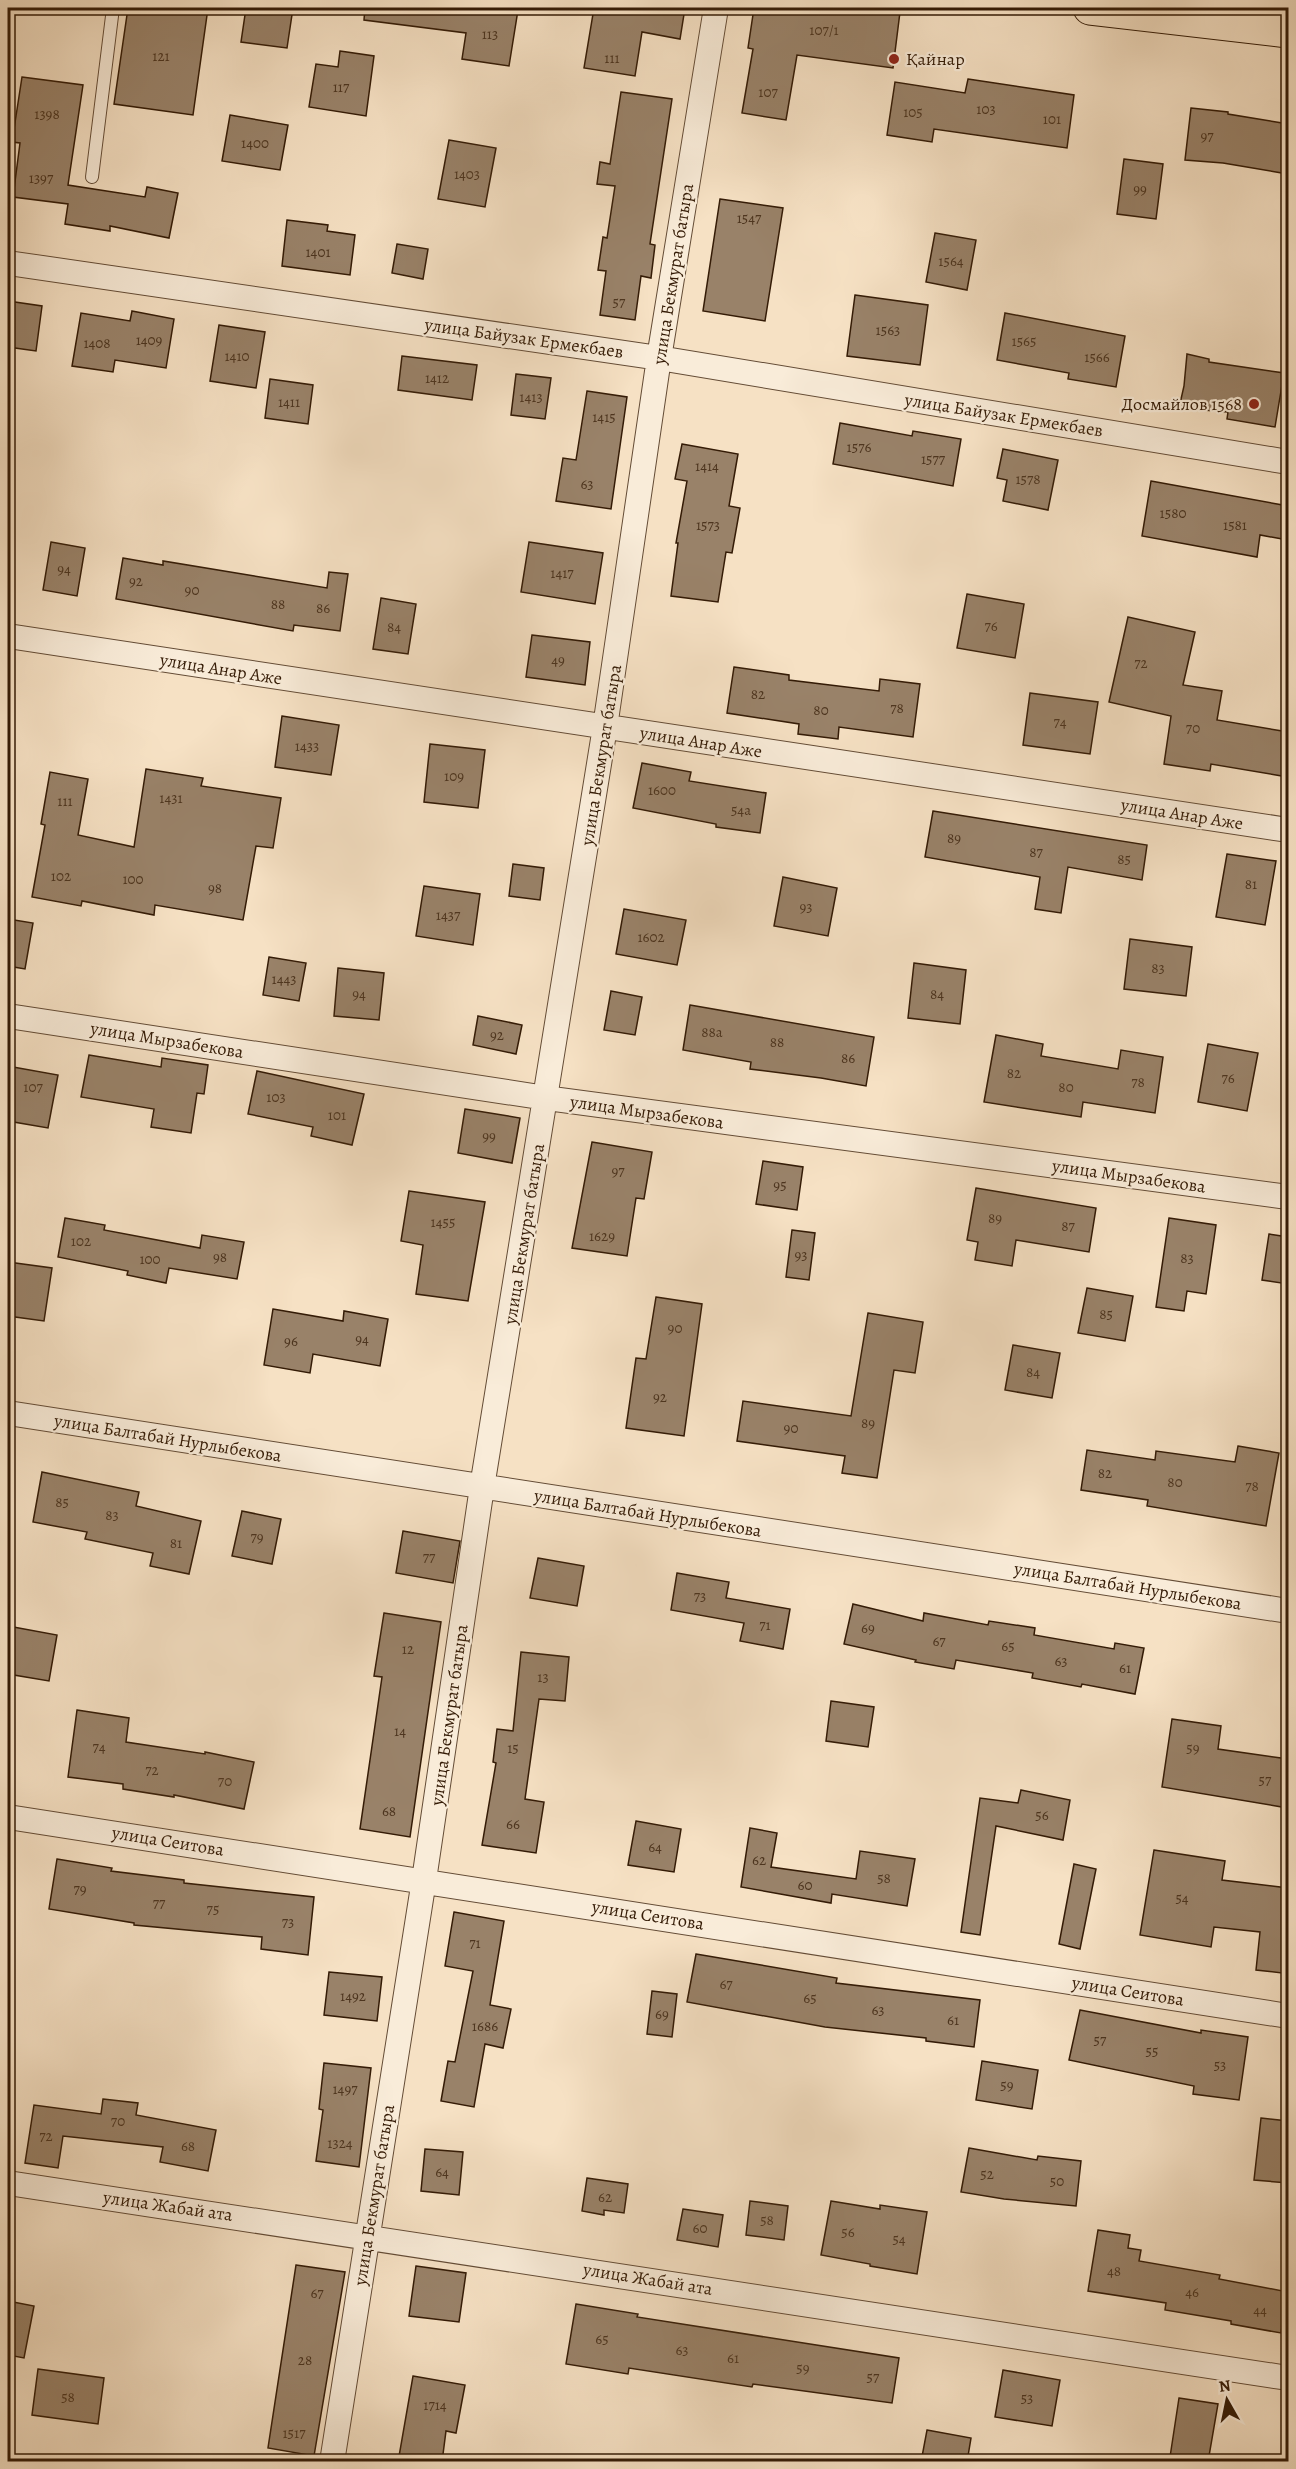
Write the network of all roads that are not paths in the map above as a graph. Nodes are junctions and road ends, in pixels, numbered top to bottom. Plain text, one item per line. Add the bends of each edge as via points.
1 (113, 8) edge
2 (716, 8) edge
3 (1090, 8) edge
4 (1288, 31) edge
5 (92, 177) dead end
6 (8, 263) edge
7 (659, 358) junction
8 (1288, 462) edge
9 (8, 636) edge
10 (605, 727) junction
11 (1288, 830) edge
12 (8, 1016) edge
13 (546, 1098) junction
14 (1288, 1197) edge
15 (8, 1413) edge
16 (482, 1487) junction
17 (1288, 1611) edge
18 (8, 1817) edge
19 (424, 1880) junction
20 (1288, 2016) edge
21 (8, 2183) edge
22 (367, 2236) junction
23 (1288, 2378) edge
24 (332, 2462) edge

1 - 5 lane
2 - 7 street, улица Бекмурат батыра
3 - 4 main road
6 - 7 street, улица Байузак Ермекбаев
7 - 8 street, улица Байузак Ермекбаев
7 - 10 street, улица Бекмурат батыра
9 - 10 street, улица Анар Аже
10 - 11 street, улица Анар Аже
10 - 13 street, улица Бекмурат батыра
12 - 13 street, улица Мырзабекова
13 - 14 street, улица Мырзабекова
13 - 16 street, улица Бекмурат батыра
15 - 16 street, улица Балтабай Нурлыбекова
16 - 17 street, улица Балтабай Нурлыбекова
16 - 19 street, улица Бекмурат батыра
18 - 19 street, улица Сеитова
19 - 20 street, улица Сеитова
19 - 22 street, улица Бекмурат батыра
21 - 22 street, улица Жабай ата
22 - 23 street, улица Жабай ата
22 - 24 street, улица Бекмурат батыра

